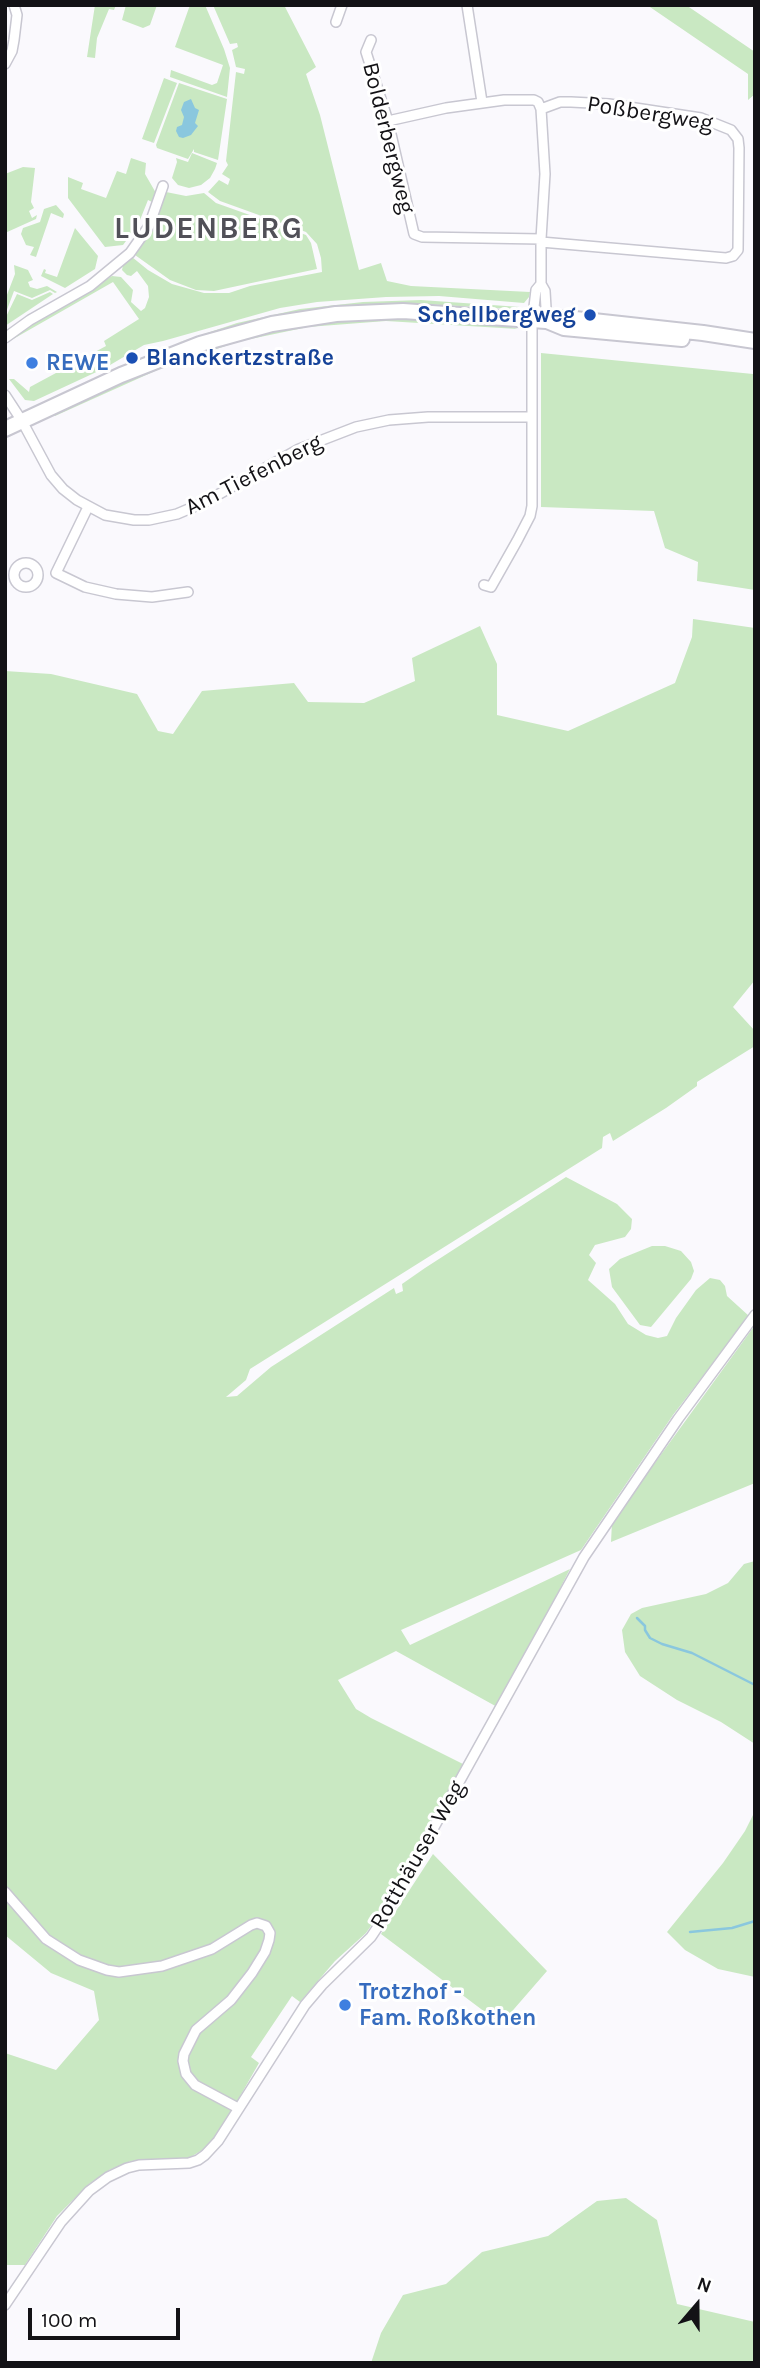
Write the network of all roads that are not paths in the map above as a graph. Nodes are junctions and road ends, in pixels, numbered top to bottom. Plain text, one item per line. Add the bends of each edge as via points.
1 (14, 5) edge
2 (342, 5) edge
3 (467, 5) edge
4 (335, 22) dead end
5 (372, 40) dead end
6 (5, 64) edge
7 (482, 102) junction
8 (541, 108) junction
9 (388, 121) junction
10 (163, 186) dead end
11 (541, 241) junction
12 (539, 319) junction
13 (5, 338) edge
14 (755, 342) edge
15 (5, 395) edge
16 (532, 416) junction
17 (22, 421) junction
18 (5, 429) edge
19 (89, 507) junction
20 (55, 573) junction
21 (38, 575) dead end
22 (484, 585) dead end
23 (187, 592) dead end
24 (755, 1315) edge
25 (5, 1892) edge
26 (238, 2108) junction
27 (5, 2305) edge

1 - 6 street via 15,40
2 - 4 street
3 - 7 street
5 - 9 street, Bolderbergweg via 366,52
7 - 8 street via 528,99
7 - 9 street
8 - 11 street via 545,174
8 - 11 street, Poßbergweg via 560,102 609,104 701,118 731,130 739,148 738,250 733,256
9 - 11 street, Bolderbergweg via 414,234
10 - 13 street via 149,226 130,253 90,286
11 - 12 street via 546,308
12 - 14 main road via 604,321
12 - 16 street
12 - 17 main road via 380,311 272,324 172,354
15 - 17 street
16 - 19 street, Am Tiefenberg via 428,417 356,427 299,449 205,502 164,518 121,519
16 - 22 street via 530,516 491,587
17 - 18 main road
17 - 19 street, Am Tiefenberg via 51,475
19 - 20 street
20 - 21 street
20 - 23 street via 99,591 125,595
24 - 26 street, Rotthäuser Weg via 584,1557 383,1919 304,2005
25 - 26 street via 46,1939 79,1960 120,1972 162,1966 212,1949 251,1925 266,1927 269,1940 252,1973 231,2000 196,2030 184,2054 186,2074 195,2085
26 - 27 street, Rotthäuser Weg via 211,2150 198,2160 127,2168 89,2191 61,2222

